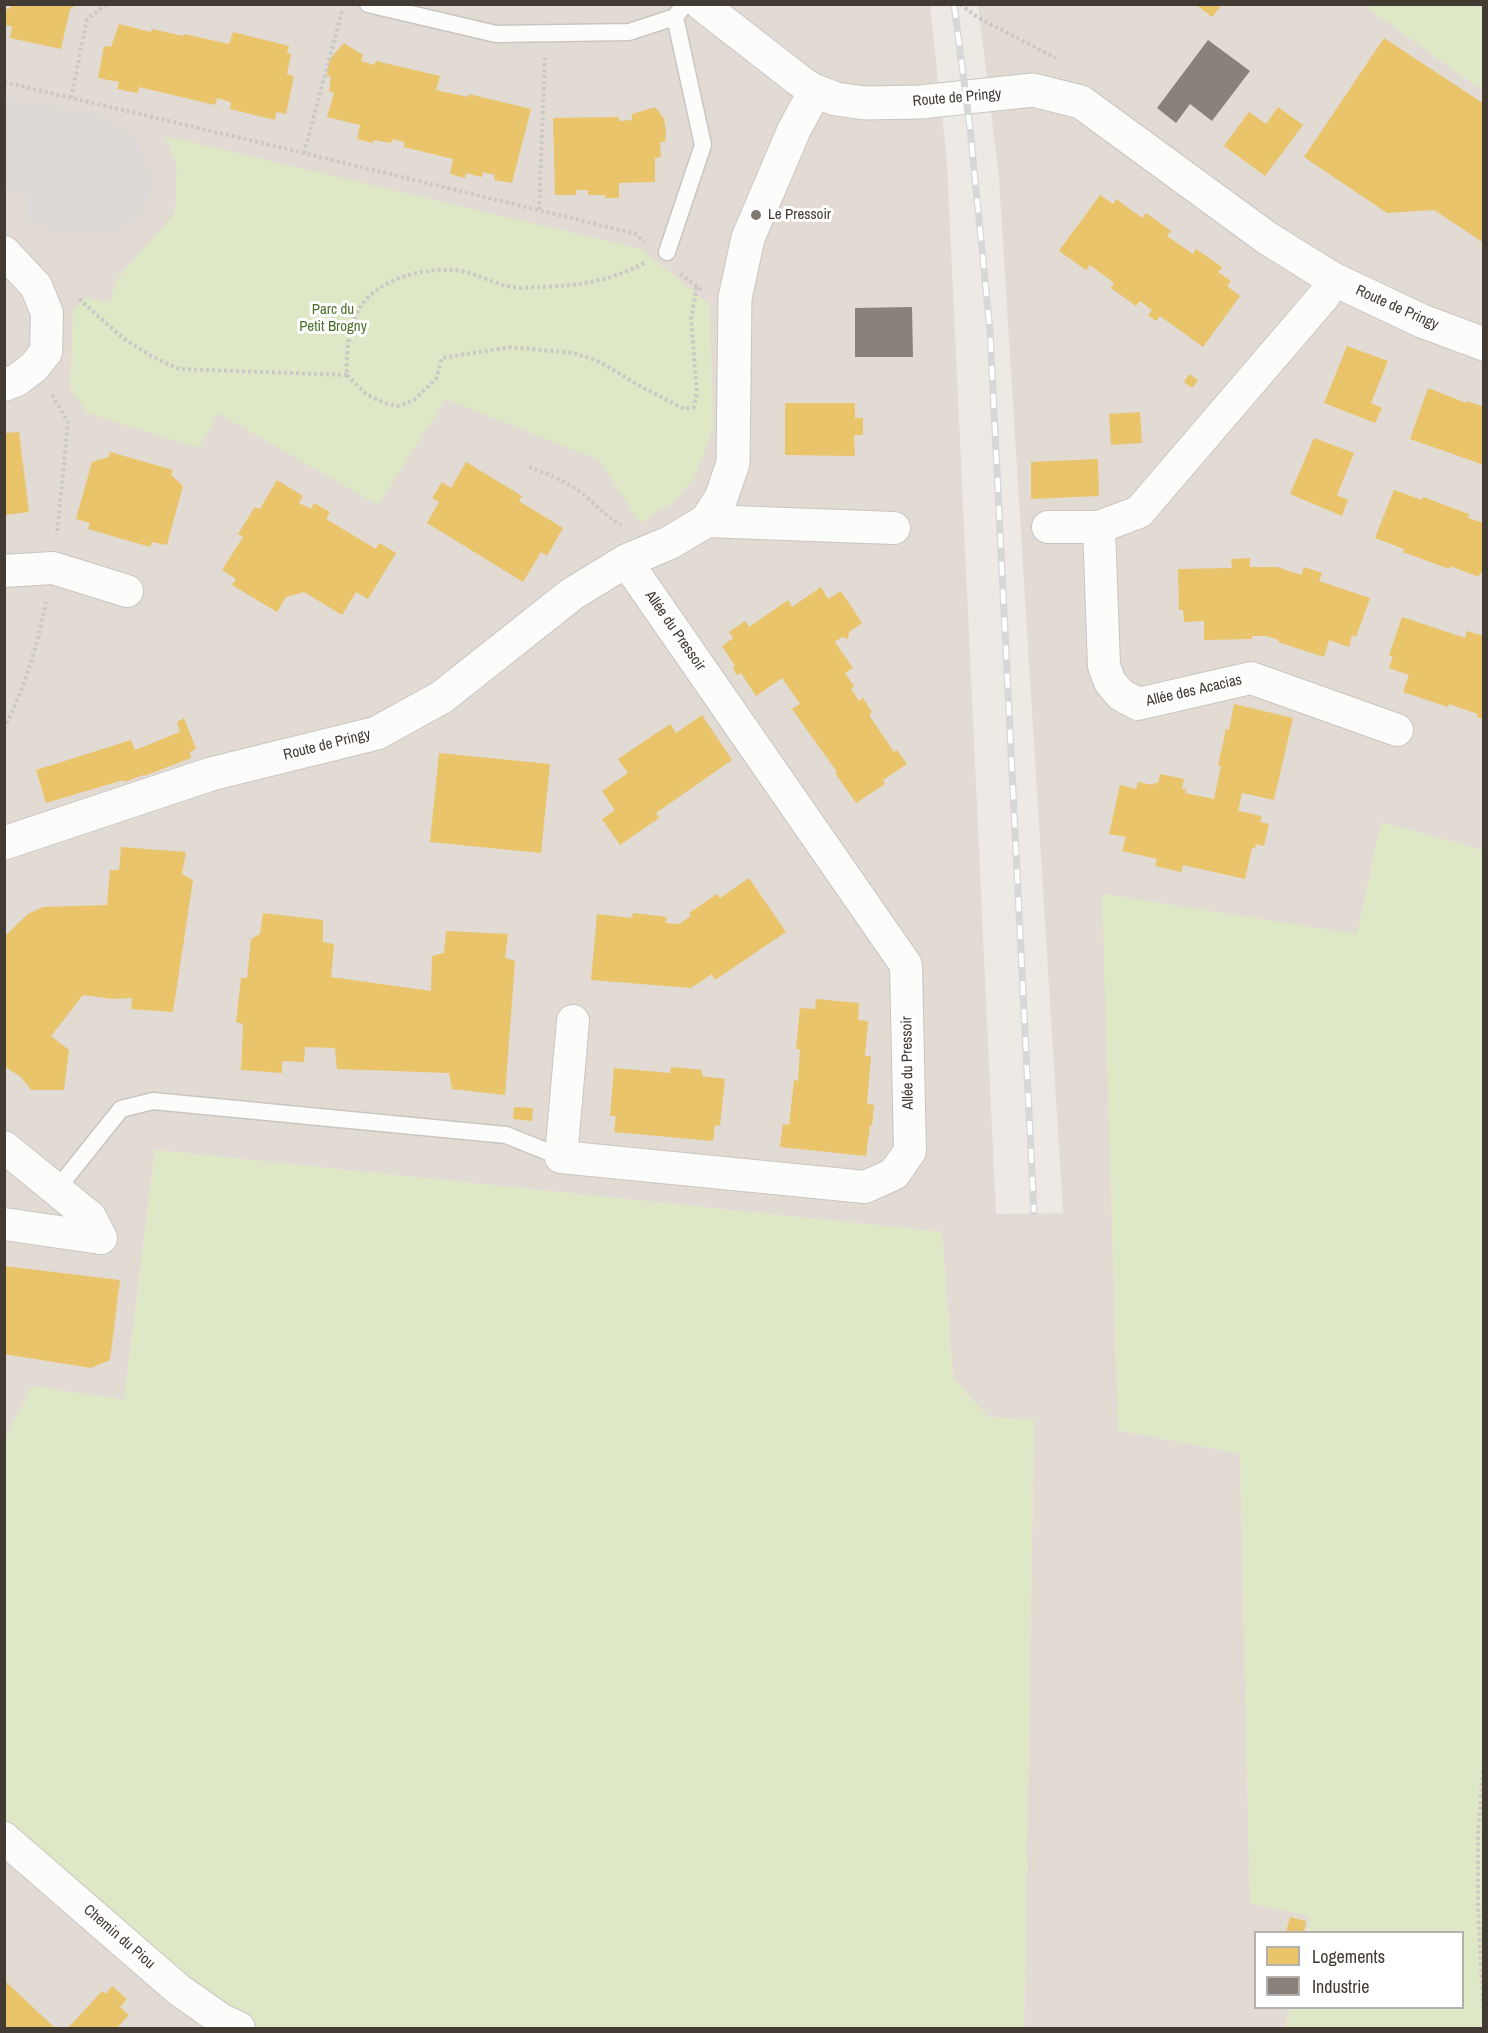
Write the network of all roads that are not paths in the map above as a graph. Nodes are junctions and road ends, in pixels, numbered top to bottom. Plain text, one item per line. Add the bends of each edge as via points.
1 (368, 4) edge
2 (687, 9) edge
3 (815, 91) junction
4 (4, 252) edge
5 (662, 254) road end
6 (1333, 279) junction
7 (1484, 344) edge
8 (4, 385) edge
9 (706, 521) junction
10 (1048, 527) dead end
11 (1099, 527) junction
12 (894, 528) dead end
13 (626, 561) junction
14 (4, 571) edge
15 (127, 591) dead end
16 (1397, 730) dead end
17 (4, 843) edge
18 (573, 1021) dead end
19 (4, 1147) edge
20 (561, 1158) junction
21 (57, 1189) junction
22 (4, 1224) edge
23 (4, 1838) edge
24 (239, 2028) edge

1 - 2 lane via 496,34 628,32
2 - 3 street
2 - 5 lane via 703,145
3 - 6 street, Route de Pringy via 866,103 921,102 1034,90 1081,102 1267,238
3 - 9 street, Route de Pringy via 748,237 735,298 733,464 721,498
4 - 8 street via 36,286 47,313 46,352 34,367
6 - 7 street, Route de Pringy via 1422,321
6 - 11 street via 1324,296 1138,512
9 - 12 street
9 - 13 street, Route de Pringy via 669,543
10 - 11 street
11 - 16 street, Allée des Acacias via 1104,666 1121,695 1138,704 1251,678
13 - 17 street, Route de Pringy via 572,594 442,697 377,733 211,774
13 - 20 street, Allée du Pressoir via 906,965 910,1151 894,1174 865,1187
14 - 15 street via 53,568
18 - 20 street
19 - 21 street
20 - 21 lane via 506,1135 153,1101 121,1109
21 - 22 street via 90,1217 101,1238
23 - 24 street, Chemin du Piou via 179,1990

